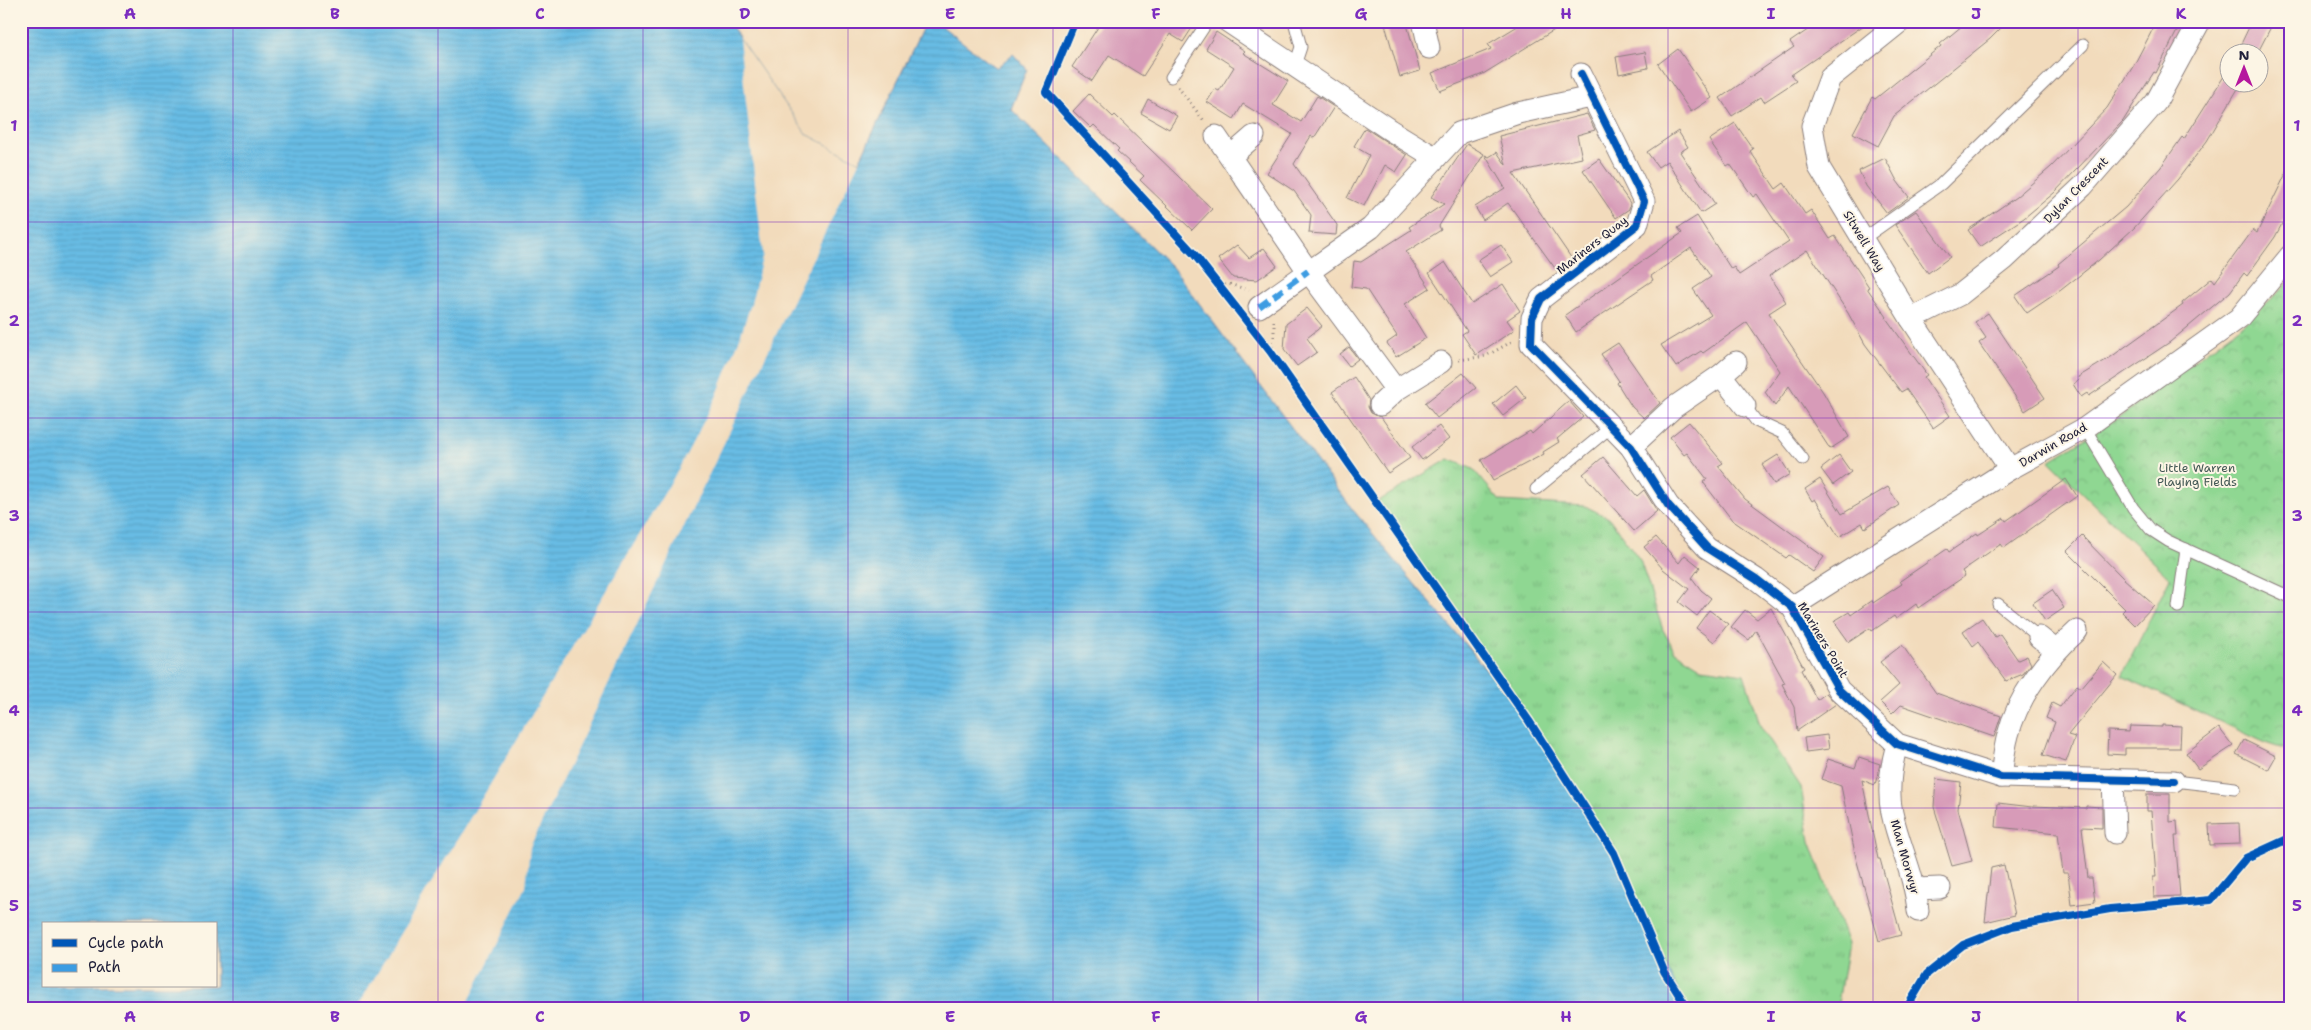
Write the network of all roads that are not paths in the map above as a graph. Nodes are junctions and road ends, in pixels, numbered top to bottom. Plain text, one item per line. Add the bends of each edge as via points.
1 (1208, 21) edge
2 (1227, 21) edge
3 (1294, 21) edge
4 (1423, 21) edge
5 (1901, 21) edge
6 (2200, 21) edge
7 (2083, 45) dead end
8 (1429, 48) dead end
9 (1295, 64) junction
10 (1581, 74) dead end
11 (1171, 77) road end
12 (1591, 97) junction
13 (1216, 136) road end
14 (1254, 136) dead end
15 (1231, 156) junction
16 (1436, 158) junction
17 (1863, 240) junction
18 (2290, 256) edge
19 (1308, 271) junction
20 (1259, 306) dead end
21 (1532, 318) joint
22 (1912, 319) junction
23 (1440, 362) road end
24 (1396, 390) junction
25 (1380, 405) dead end
26 (1744, 406) joint
27 (1611, 427) junction
28 (2085, 428) junction
29 (1630, 448) junction
30 (1803, 459) dead end
31 (2010, 469) junction
32 (1536, 489) dead end
33 (2186, 549) junction
34 (2290, 597) edge
35 (1998, 604) dead end
36 (1792, 607) junction
37 (2178, 607) dead end
38 (2077, 631) dead end
39 (2039, 637) joint
40 (2055, 650) junction
41 (1897, 744) junction
42 (2001, 777) junction
43 (2113, 779) junction
44 (2174, 781) joint
45 (2235, 788) dead end
46 (2115, 833) dead end
47 (1940, 888) dead end
48 (1916, 889) junction
49 (1918, 911) dead end

1 - 11 lane
2 - 9 street
3 - 9 lane via 1301,47
4 - 8 street
5 - 17 street, Sitwell Way via 1830,78 1812,126 1819,166
6 - 22 street, Dylan Crescent via 2156,102 2083,186 2004,260 1961,294
7 - 17 lane via 1940,184
9 - 16 street
10 - 12 street, Mariners Quay
12 - 16 street via 1518,113 1459,133
12 - 21 street, Mariners Quay via 1644,200 1637,225 1541,299
13 - 15 street
14 - 15 street
15 - 19 street
16 - 19 street via 1371,228
17 - 22 street, Sitwell Way
18 - 28 street, Darwin Road via 2239,318
19 - 20 street
19 - 24 street
21 - 27 street, Mariners Point via 1531,344
22 - 31 street, Sitwell Way
23 - 24 street
24 - 25 street
26 - 29 street via 1729,368 1674,408
26 - 30 lane via 1756,420 1782,433
27 - 29 street, Mariners Point
27 - 32 lane
28 - 31 street, Darwin Road
28 - 33 lane via 2133,508 2150,530
29 - 36 street, Mariners Point via 1668,505 1707,548
31 - 36 street, Darwin Road
33 - 34 lane
33 - 37 lane
35 - 39 lane
36 - 41 street, Mariners Point via 1840,690
38 - 40 street
39 - 40 street
40 - 42 street via 2017,708 2007,736
41 - 42 street, Mariners Point
41 - 48 street, Man Morwyr via 1890,772 1892,812
42 - 43 street, Mariners Point
43 - 44 street, Mariners Point
43 - 46 street
44 - 45 lane
47 - 48 street
48 - 49 street, Man Morwyr

